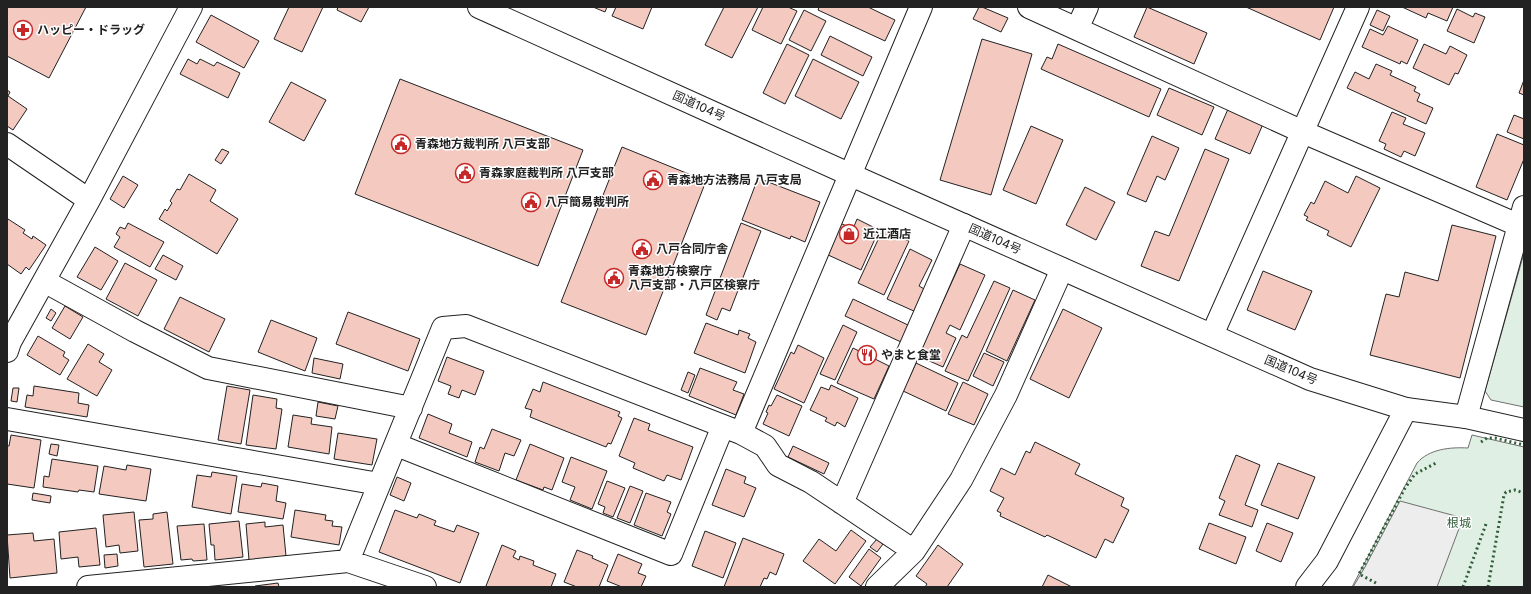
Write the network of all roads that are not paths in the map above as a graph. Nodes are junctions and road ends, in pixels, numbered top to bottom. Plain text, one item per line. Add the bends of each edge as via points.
1 (191, 7) edge
2 (478, 7) edge
3 (921, 7) edge
4 (1028, 7) edge
5 (1087, 7) edge
6 (1358, 7) edge
7 (1077, 29) junction
8 (1303, 132) junction
9 (7, 144) edge
10 (851, 175) junction
11 (89, 200) junction
12 (1521, 216) edge
13 (964, 225) junction
14 (1062, 269) junction
15 (44, 281) junction
16 (1212, 335) junction
17 (8, 344) edge
18 (411, 408) junction
19 (1406, 409) junction
20 (1466, 417) junction
21 (7, 419) edge
22 (732, 429) junction
23 (1524, 430) edge
24 (397, 445) junction
25 (379, 484) junction
26 (842, 503) junction
27 (914, 551) junction
28 (348, 561) junction
29 (88, 587) edge
30 (425, 587) edge
31 (877, 587) edge
32 (1307, 587) edge

1 - 11 main road
2 - 10 main road, 国道104号
3 - 10 main road
4 - 7 main road
5 - 7 main road
6 - 8 main road
7 - 8 main road
8 - 12 main road
8 - 16 main road
9 - 11 main road
10 - 13 main road, 国道104号
10 - 22 main road
11 - 15 main road
12 - 20 main road
13 - 14 main road, 国道104号
13 - 26 main road
14 - 16 main road, 国道104号
14 - 27 main road via 991,424 961,480
15 - 17 main road
15 - 18 main road via 208,368
16 - 19 main road, 国道104号 via 1310,379
18 - 22 main road via 443,328 466,326
18 - 24 main road
19 - 20 main road, 国道104号
19 - 32 main road via 1327,561
20 - 23 main road, 国道104号
21 - 25 main road
22 - 24 main road via 671,554
22 - 26 main road via 765,446 778,465 811,482
24 - 25 main road
25 - 28 main road
26 - 27 main road
27 - 31 main road
28 - 29 main road
28 - 30 main road

